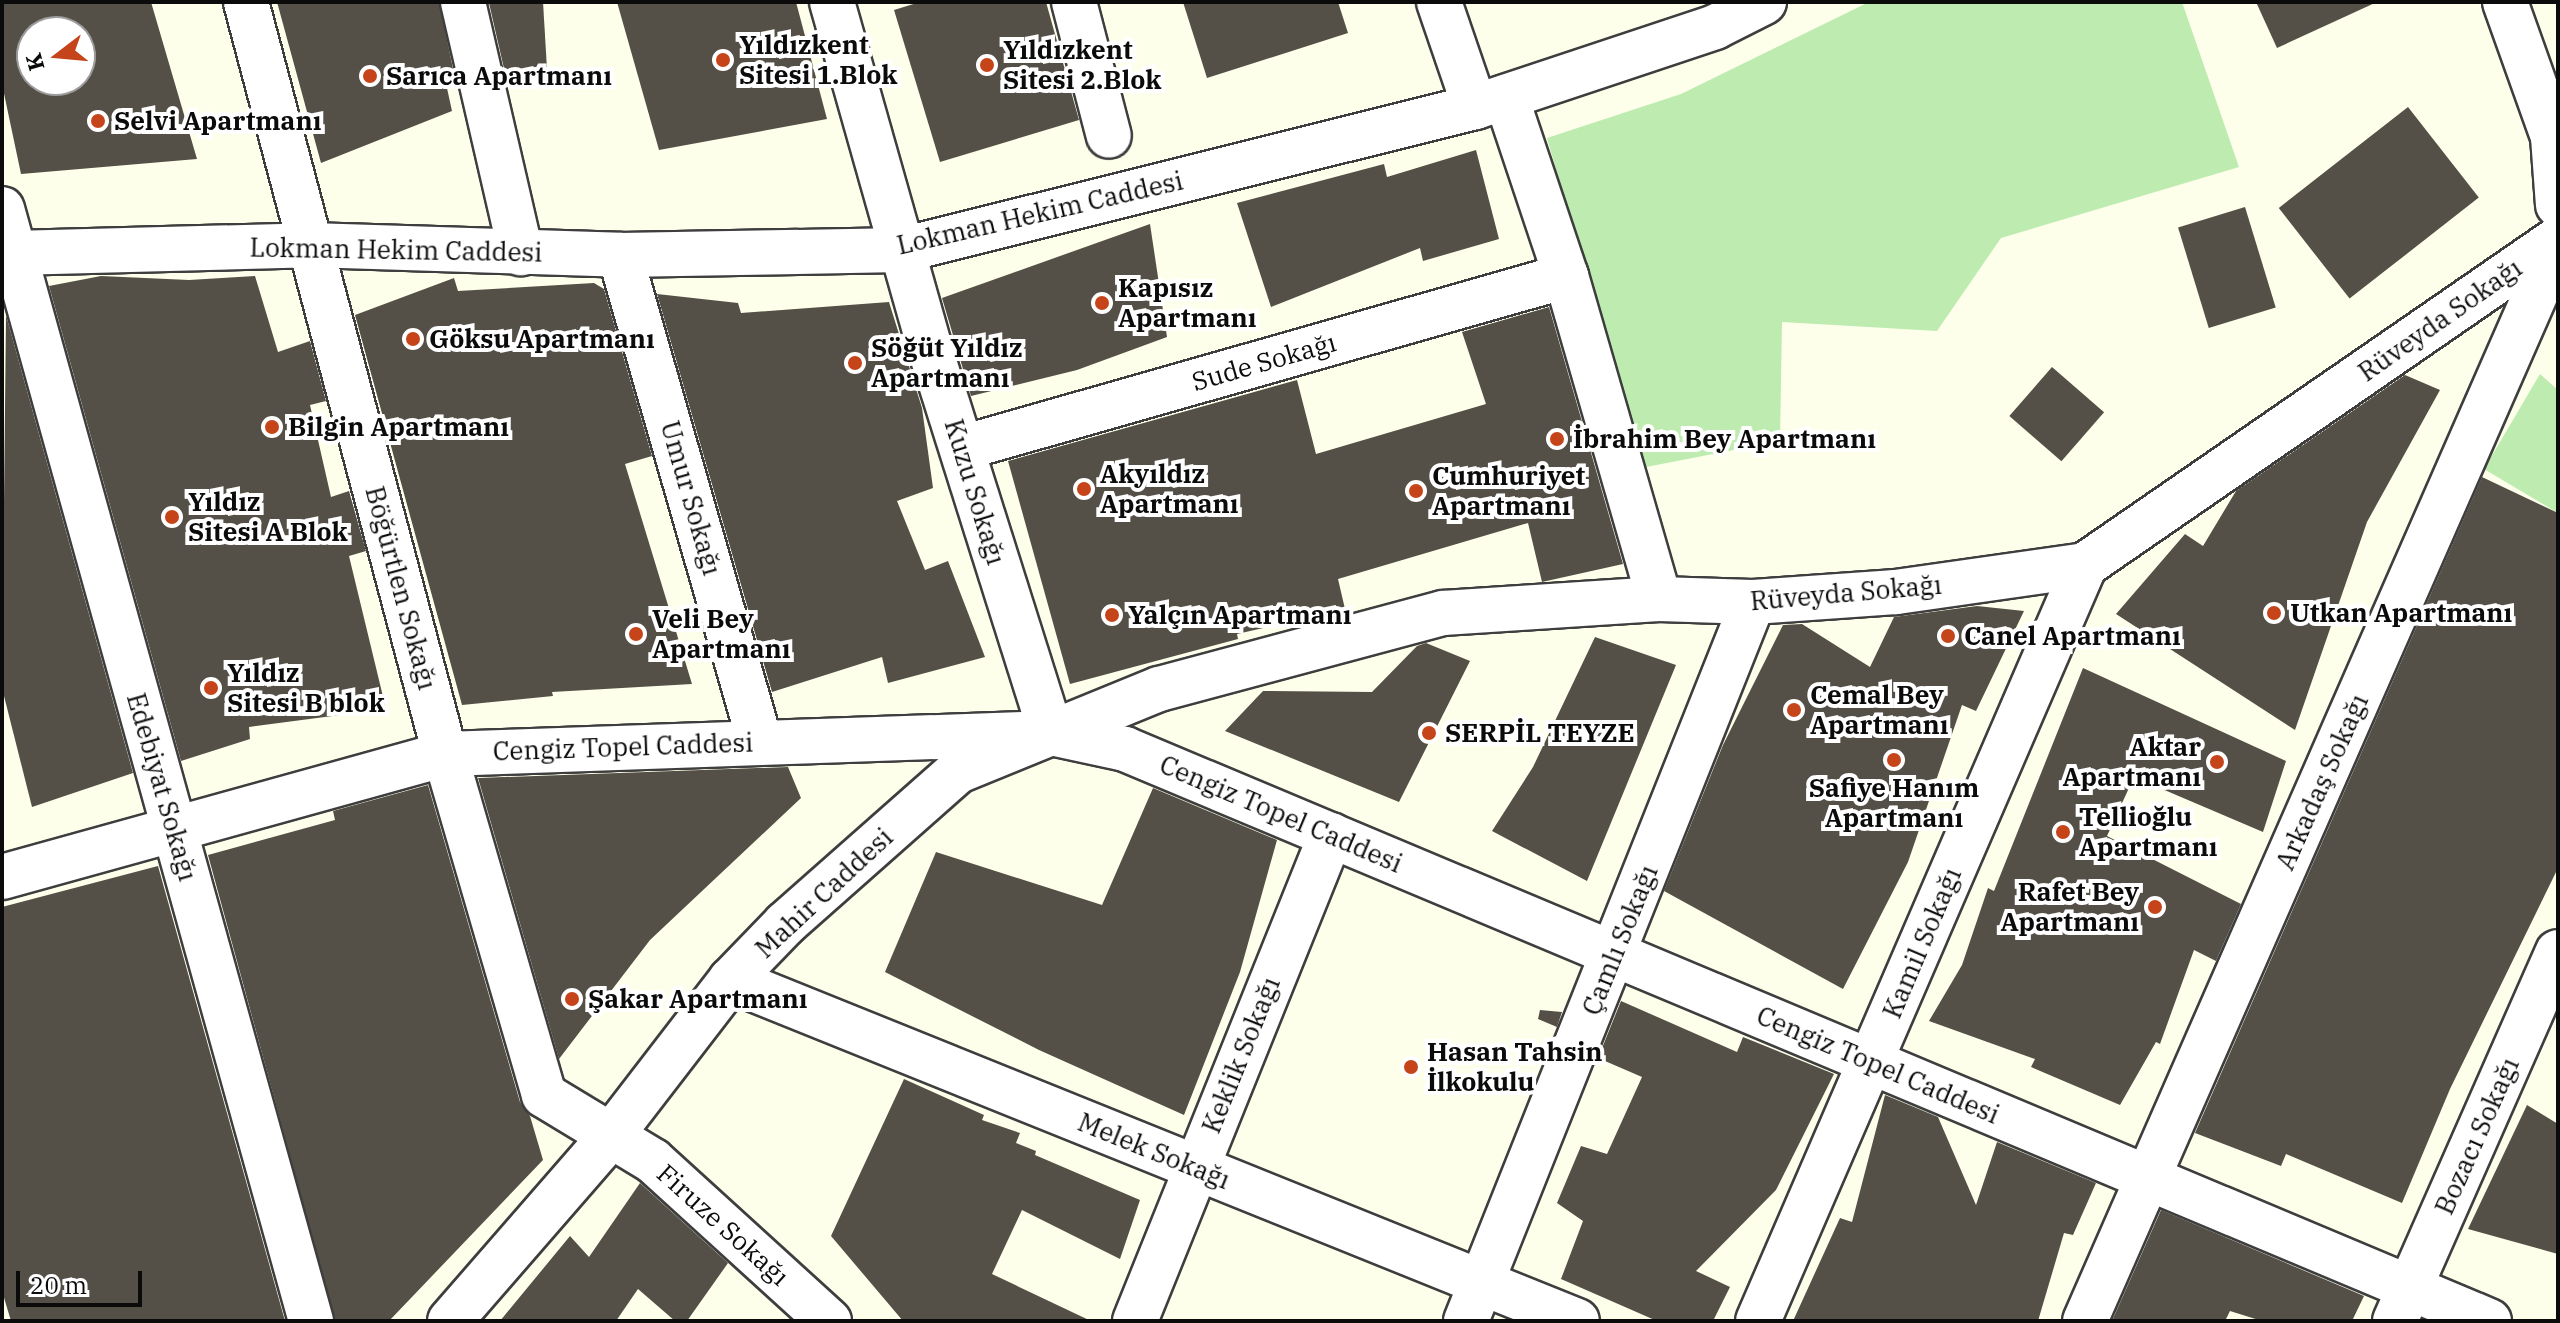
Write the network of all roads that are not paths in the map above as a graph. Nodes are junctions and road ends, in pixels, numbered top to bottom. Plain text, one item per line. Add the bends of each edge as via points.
1 (246, 2) edge
2 (463, 2) edge
3 (832, 2) edge
4 (1074, 2) edge
5 (1439, 2) edge
6 (1764, 2) edge
7 (2489, 2) edge
8 (2512, 22) edge
9 (1490, 102) junction
10 (2556, 135) edge
11 (1109, 136) dead end
12 (2558, 205) edge
13 (2, 209) edge
14 (2558, 241) edge
15 (310, 245) junction
16 (902, 250) junction
17 (521, 253) junction
18 (620, 255) junction
19 (8, 256) edge
20 (1566, 276) junction
21 (962, 448) junction
22 (2085, 565) junction
23 (1659, 599) junction
24 (1753, 602) junction
25 (1051, 733) junction
26 (760, 742) junction
27 (445, 754) junction
28 (174, 830) junction
29 (1331, 835) junction
30 (2, 877) edge
31 (2558, 952) edge
32 (1615, 954) junction
33 (731, 980) junction
34 (1870, 1061) junction
35 (610, 1137) junction
36 (1196, 1167) junction
37 (2148, 1178) junction
38 (1475, 1302) edge
39 (2402, 1304) edge
40 (311, 1321) edge
41 (450, 1321) edge
42 (829, 1321) edge
43 (1135, 1321) edge
44 (1577, 1321) edge
45 (1758, 1321) edge
46 (2085, 1321) edge
47 (2489, 1321) edge

1 - 15 street, Böğürtlen Sokağı
2 - 17 street
3 - 16 street, Kuzu Sokağı
4 - 11 street
5 - 9 street
6 - 9 street, Lokman Hekim Caddesi via 1715,27
7 - 8 street
8 - 10 street
9 - 16 street, Lokman Hekim Caddesi
9 - 20 street
10 - 12 street
13 - 19 street, Edebiyat Sokağı
14 - 22 street, Rüveyda Sokağı
14 - 37 street, Arkadaş Sokağı
15 - 17 street, Lokman Hekim Caddesi
15 - 19 street, Lokman Hekim Caddesi
15 - 27 street, Böğürtlen Sokağı
16 - 18 street, Lokman Hekim Caddesi
16 - 21 street, Kuzu Sokağı
17 - 18 street, Lokman Hekim Caddesi
18 - 26 street, Umur Sokağı
19 - 28 street, Edebiyat Sokağı
20 - 21 street, Sude Sokağı
20 - 23 street
21 - 25 street, Kuzu Sokağı
22 - 24 street, Rüveyda Sokağı via 1896,592
22 - 34 street, Kamil Sokağı
23 - 24 street, Rüveyda Sokağı
23 - 25 street, Rüveyda Sokağı via 1443,613 1159,689
24 - 32 street, Çamlı Sokağı
25 - 26 street, Cengiz Topel Caddesi
25 - 29 street, Cengiz Topel Caddesi via 1125,749
25 - 33 street, Mahir Caddesi via 958,771 785,924
26 - 27 street, Cengiz Topel Caddesi
27 - 28 street, Cengiz Topel Caddesi
27 - 35 street, Böğürtlen Sokağı via 544,1095
28 - 30 street, Cengiz Topel Caddesi
28 - 40 street, Edebiyat Sokağı
29 - 32 street, Cengiz Topel Caddesi
29 - 36 street, Keklik Sokağı
31 - 39 street, Bozacı Sokağı
32 - 34 street, Cengiz Topel Caddesi
32 - 38 street, Çamlı Sokağı
33 - 35 street, Mahir Caddesi
33 - 36 street, Melek Sokağı
34 - 37 street, Cengiz Topel Caddesi
34 - 45 street, Kamil Sokağı
35 - 41 street, Mahir Caddesi
35 - 42 street, Firuze Sokağı via 653,1161
36 - 38 street, Melek Sokağı
36 - 43 street, Keklik Sokağı
37 - 39 street, Cengiz Topel Caddesi
37 - 46 street, Arkadaş Sokağı
38 - 44 street, Melek Sokağı
39 - 47 street, Cengiz Topel Caddesi

